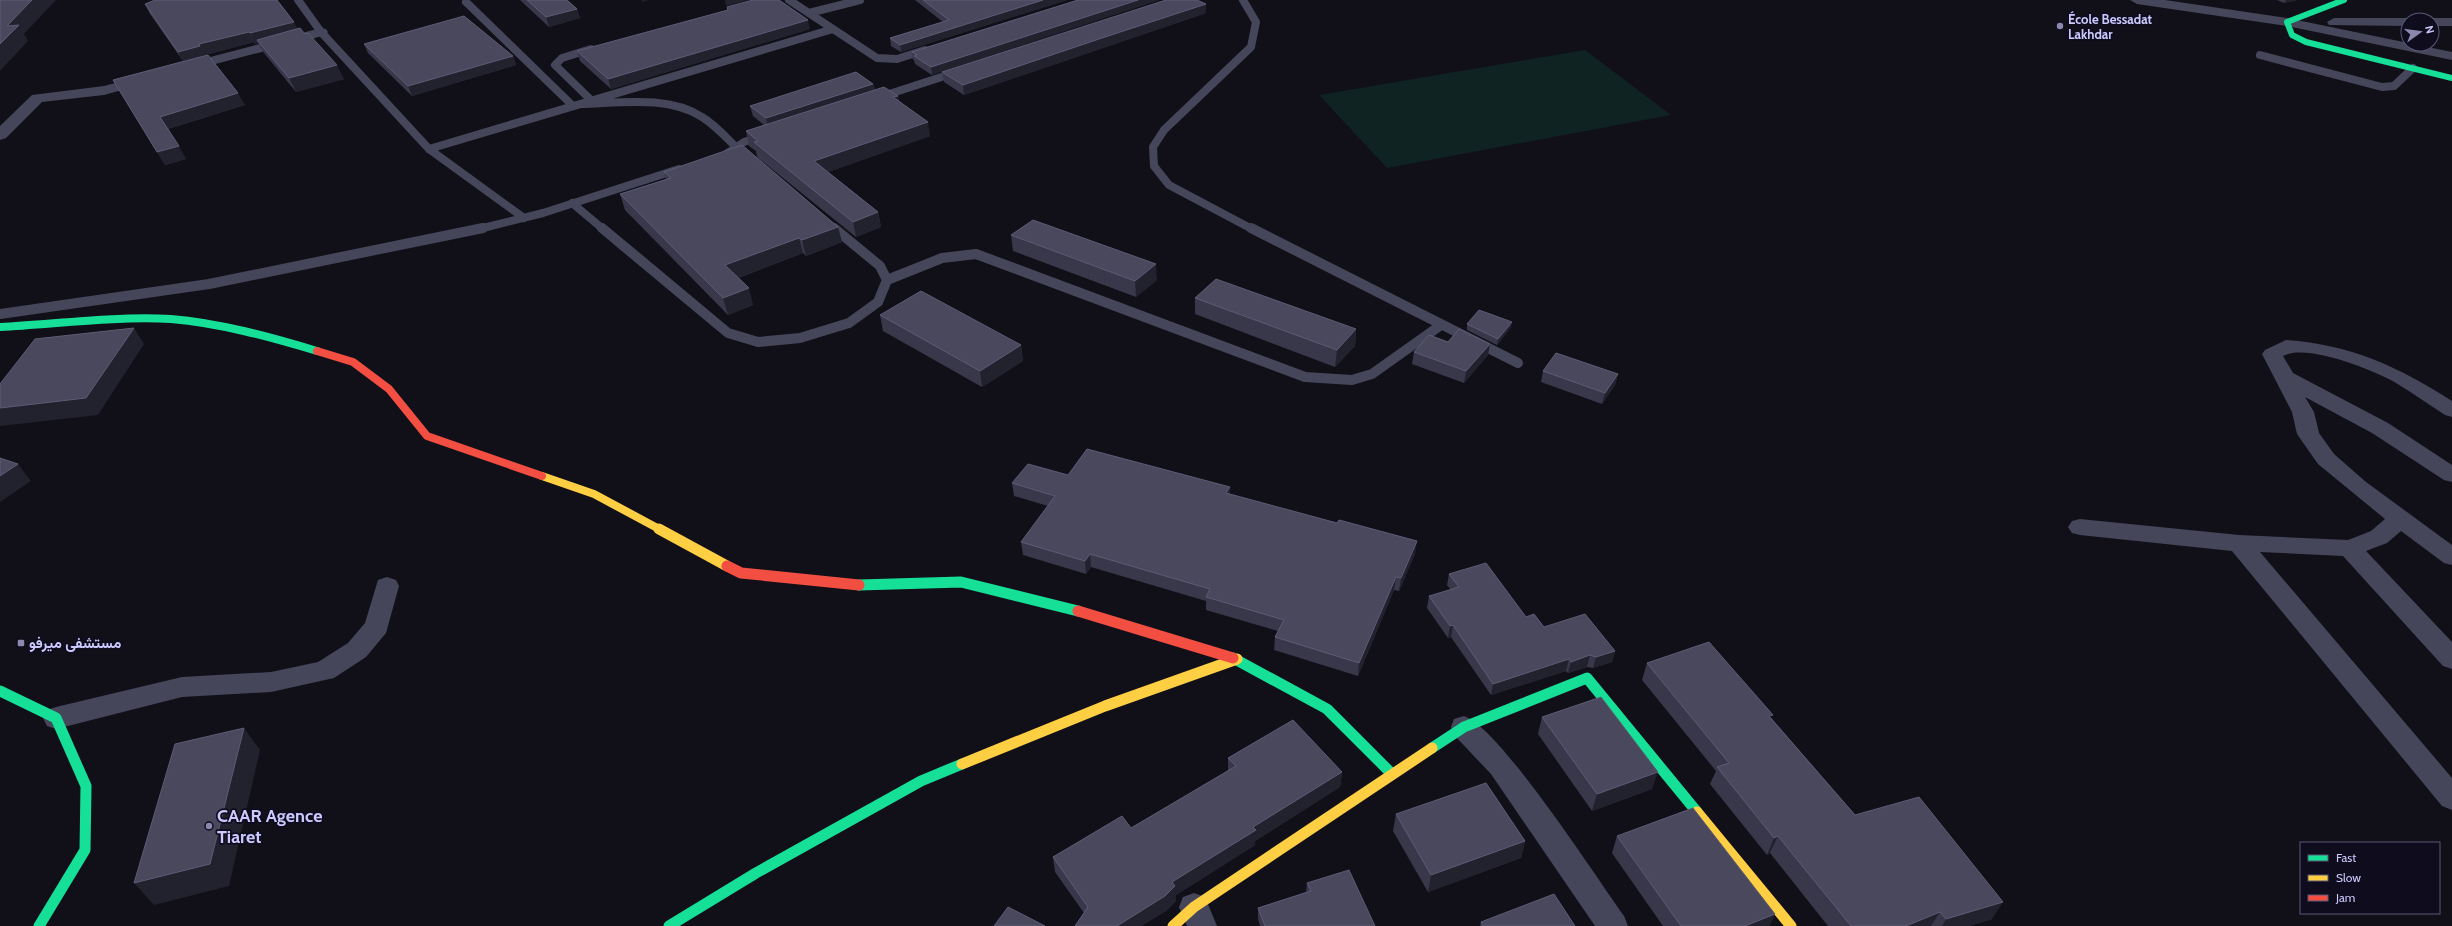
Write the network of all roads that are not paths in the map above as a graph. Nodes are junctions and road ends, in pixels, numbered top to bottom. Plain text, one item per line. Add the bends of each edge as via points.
1 (298, 0) edge
2 (789, 0) edge
3 (860, 0) edge
4 (1243, 0) edge
5 (2137, 0) edge
6 (2344, 0) edge
7 (463, 1) edge
8 (475, 2) dead end
9 (809, 13) junction
10 (2287, 22) junction
11 (2400, 22) edge
12 (2440, 22) edge
13 (2452, 22) edge
14 (833, 29) junction
15 (321, 32) junction
16 (601, 46) edge
17 (934, 47) edge
18 (2260, 55) dead end
19 (2450, 55) edge
20 (2413, 68) junction
21 (964, 70) edge
22 (2452, 78) edge
23 (873, 100) edge
24 (592, 101) junction
25 (577, 105) junction
26 (774, 132) edge
27 (0, 135) edge
28 (737, 148) junction
29 (429, 149) junction
30 (715, 157) edge
31 (749, 158) edge
32 (685, 167) edge
33 (572, 204) junction
34 (820, 217) edge
35 (524, 218) junction
36 (887, 280) junction
37 (0, 314) edge
38 (1440, 325) junction
39 (0, 327) edge
40 (1518, 363) dead end
41 (2286, 378) junction
42 (2452, 410) edge
43 (2452, 475) edge
44 (2400, 519) junction
45 (2080, 527) dead end
46 (2240, 543) junction
47 (2348, 548) junction
48 (2452, 557) edge
49 (387, 586) dead end
50 (1237, 659) junction
51 (2452, 659) edge
52 (0, 691) edge
53 (56, 718) junction
54 (1464, 727) junction
55 (1392, 774) junction
56 (2452, 798) edge
57 (1189, 920) edge
58 (39, 926) edge
59 (668, 926) edge
60 (1613, 926) edge
61 (1791, 926) edge

1 - 15 lane
2 - 9 lane
3 - 9 lane
4 - 38 lane via 1255,14 1258,29 1251,47 1164,130 1153,147 1154,166 1169,185 1193,199
5 - 10 street
6 - 10 street
7 - 8 lane
7 - 25 lane
9 - 14 lane
10 - 11 street
10 - 19 street
10 - 20 street via 2292,35 2306,42
12 - 13 street
14 - 17 lane via 882,59 897,59
14 - 24 lane
15 - 27 street via 104,90 37,98
15 - 29 lane
16 - 24 lane via 562,58 555,65
18 - 20 lane via 2382,87 2394,86
20 - 22 street
21 - 23 lane
24 - 25 lane
25 - 28 lane via 648,103 676,106 698,114
25 - 29 lane
26 - 28 lane via 744,142
28 - 30 lane
28 - 31 lane
29 - 35 lane
32 - 33 lane
33 - 35 lane
33 - 36 lane via 728,333 758,342 800,338 848,323 878,302
34 - 36 lane via 880,266
35 - 37 lane via 359,255 209,284
36 - 38 lane via 943,257 976,254 1305,377 1324,380 1352,380 1372,374
38 - 40 lane
39 - 50 street via 145,318 195,322 291,344 353,362 389,389 427,436 594,494 740,573 855,585 960,582 1108,618
41 - 42 street via 2272,354 2286,346 2315,348 2356,359 2402,378
41 - 43 street via 2380,428
41 - 44 street via 2303,412 2308,434 2326,459
44 - 47 street via 2378,537
44 - 48 street
45 - 46 street
46 - 47 street
46 - 56 street
47 - 51 street
49 - 53 street via 377,626 357,650 325,671 271,682 182,687
50 - 55 street via 1327,709
50 - 59 street via 1105,706 921,781 756,873
52 - 53 street
53 - 58 street via 86,786 85,850
54 - 55 street
54 - 60 street via 1501,766
54 - 61 street via 1587,678
55 - 57 street

